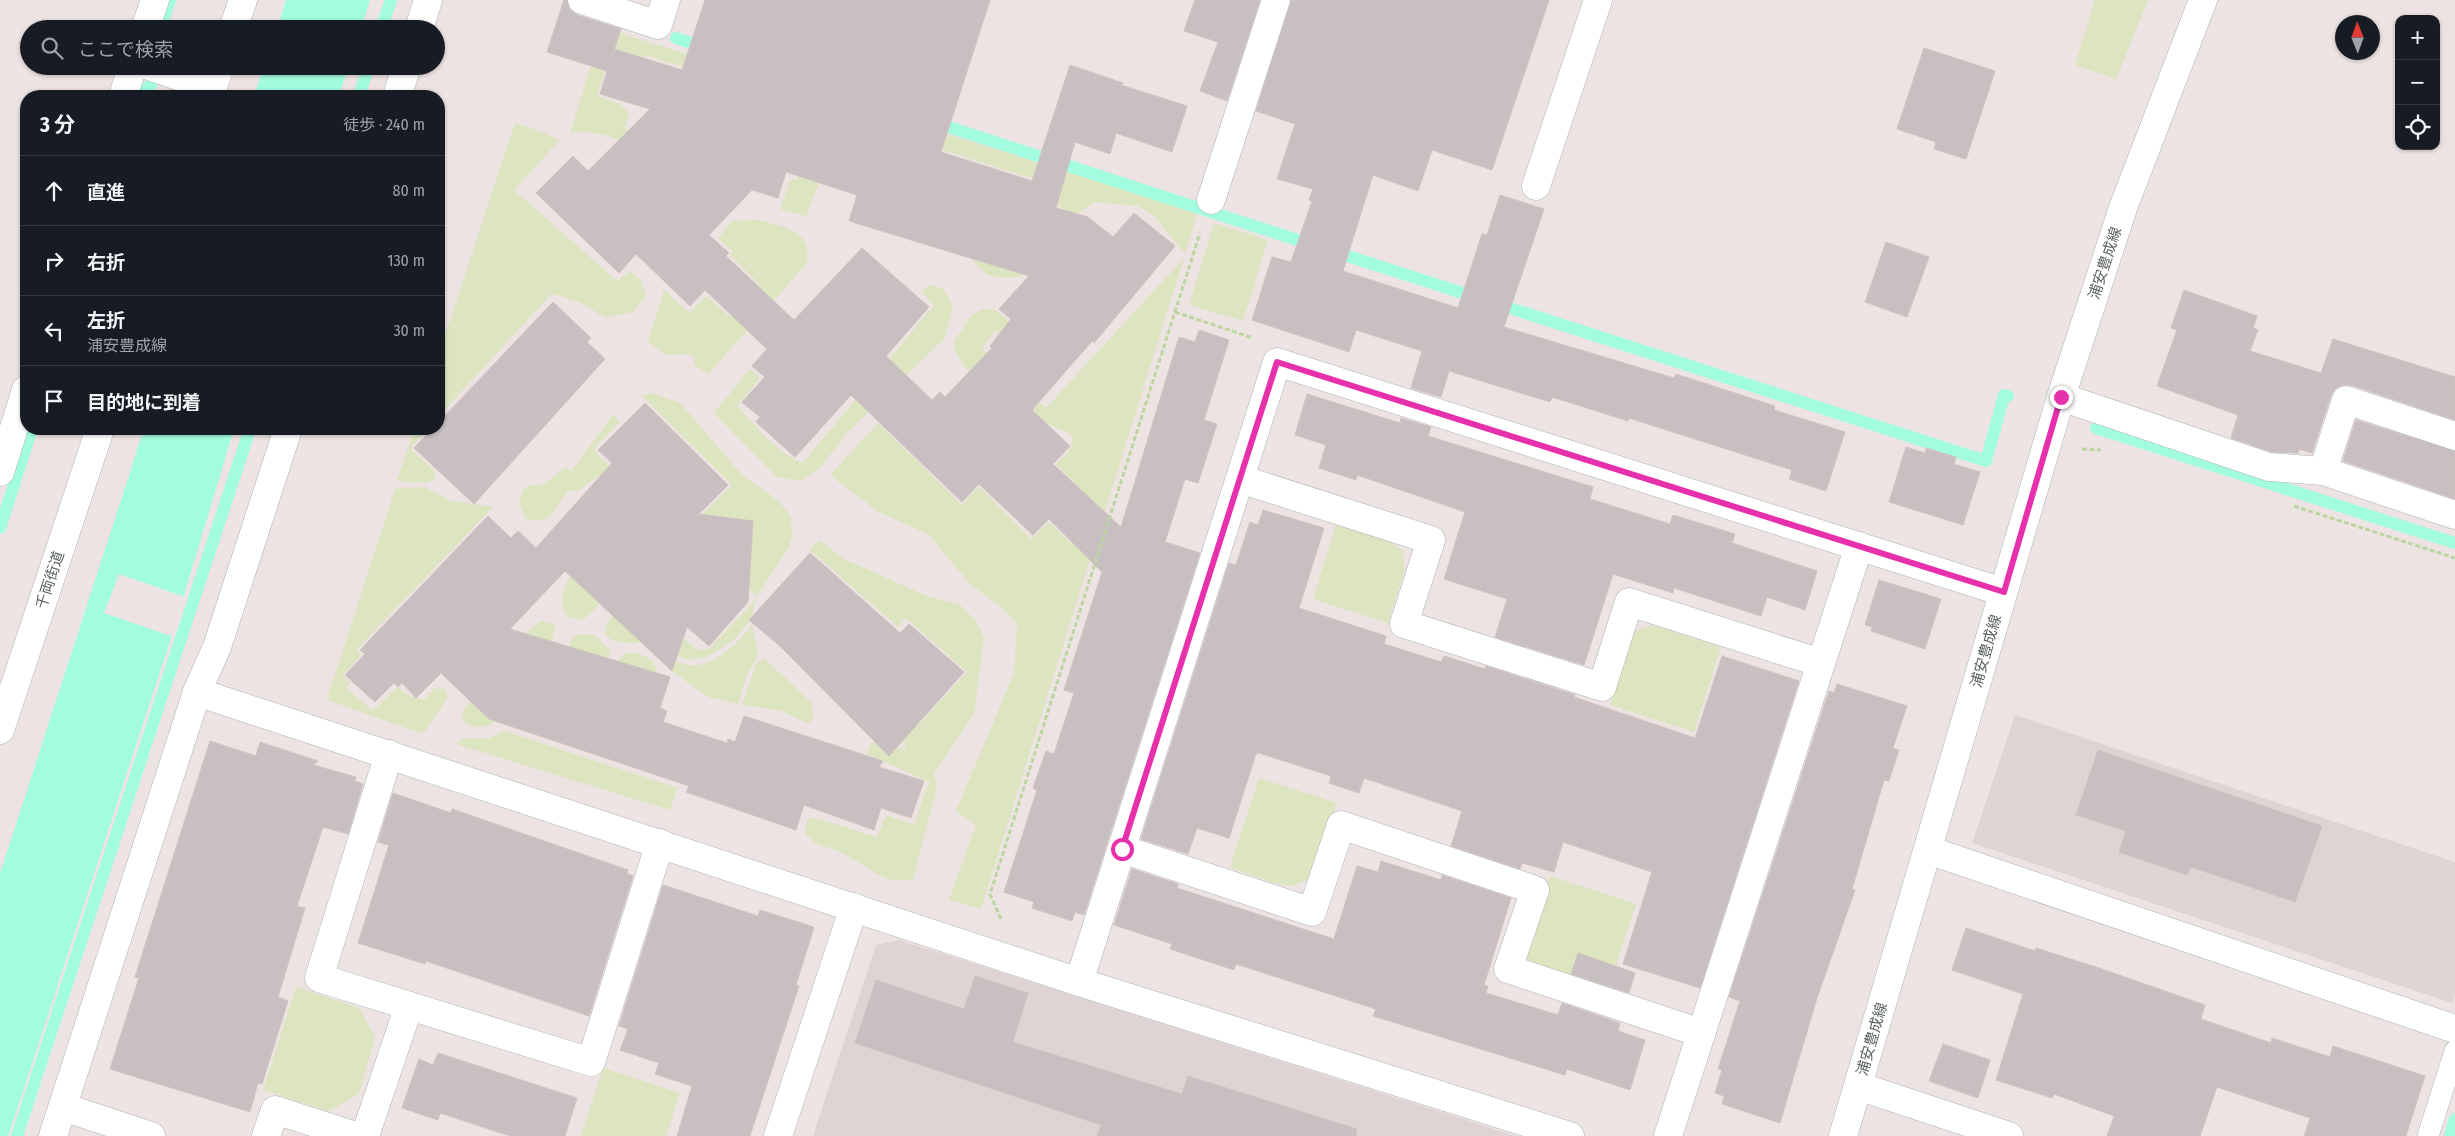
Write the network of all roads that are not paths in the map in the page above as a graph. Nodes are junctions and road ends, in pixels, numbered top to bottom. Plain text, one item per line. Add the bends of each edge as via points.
1 (155, 0) edge
2 (243, 0) edge
3 (428, 0) edge
4 (582, 0) edge
5 (666, 0) edge
6 (1276, 0) edge
7 (1598, 0) edge
8 (2203, 0) edge
9 (148, 20) edge
10 (236, 20) edge
11 (422, 20) edge
12 (129, 75) edge
13 (179, 75) edge
14 (404, 75) edge
15 (214, 84) edge
16 (124, 90) edge
17 (399, 90) edge
18 (1536, 186) dead end
19 (1211, 200) dead end
20 (2061, 397) junction
21 (20, 409) edge
22 (98, 435) edge
23 (286, 435) edge
24 (2455, 436) edge
25 (2323, 471) junction
26 (0, 472) edge
27 (1240, 479) junction
28 (2455, 516) edge
29 (1859, 546) junction
30 (2004, 592) junction
31 (1821, 663) junction
32 (197, 692) junction
33 (0, 730) edge
34 (390, 754) junction
35 (660, 843) junction
36 (1122, 849) junction
37 (1928, 850) junction
38 (854, 907) junction
39 (1079, 982) junction
40 (409, 1006) junction
41 (2455, 1029) edge
42 (1701, 1033) junction
43 (2455, 1051) edge
44 (1858, 1086) junction
45 (63, 1108) junction
46 (53, 1136) edge
47 (151, 1136) edge
48 (266, 1136) edge
49 (356, 1136) edge
50 (365, 1136) edge
51 (778, 1136) edge
52 (1570, 1136) edge
53 (1668, 1136) edge
54 (1843, 1136) edge
55 (2010, 1136) edge
56 (2428, 1136) edge

1 - 9 street
2 - 10 street
3 - 11 street
4 - 5 street via 658,25
6 - 19 street
7 - 18 street
8 - 20 street, 浦安豊成線 via 2123,208
12 - 16 street
13 - 15 street
14 - 17 street
20 - 25 street via 2269,467
20 - 30 street, 浦安豊成線
21 - 26 street
22 - 33 street, 千両街道
23 - 32 street via 217,647
24 - 25 street via 2346,400
25 - 28 street
27 - 29 street via 1277,362
27 - 31 street via 1432,540 1404,624 1583,681 1602,687 1629,602
27 - 36 street
29 - 30 street
29 - 31 street
30 - 37 street, 浦安豊成線
31 - 42 street
32 - 34 street
32 - 45 street
34 - 35 street
34 - 40 street via 319,978
35 - 38 street
35 - 40 street via 591,1062
36 - 39 street
36 - 42 street via 1312,912 1341,826 1535,890 1508,969
37 - 41 street
37 - 44 street, 浦安豊成線
38 - 39 street
38 - 51 street
39 - 52 street
40 - 50 street
42 - 53 street
43 - 56 lane
44 - 54 street, 浦安豊成線
44 - 55 street
45 - 46 street
45 - 47 street
48 - 49 street via 275,1110

